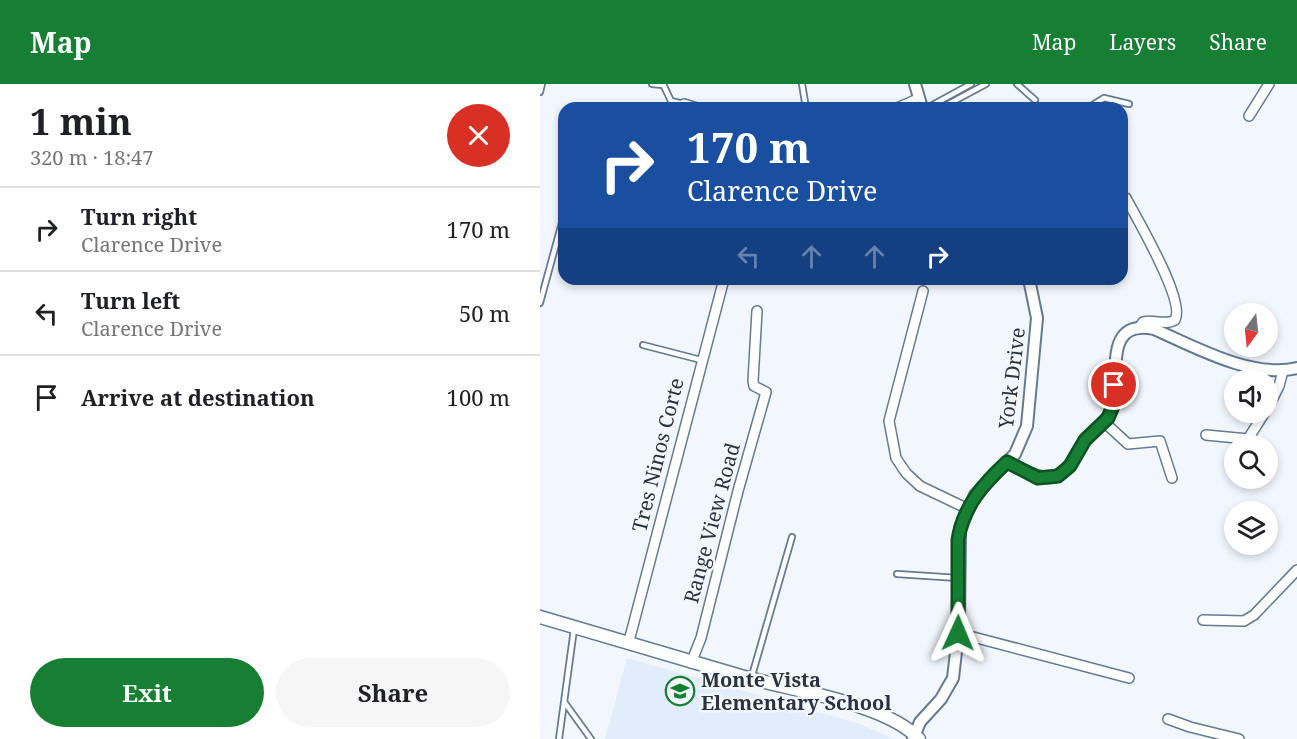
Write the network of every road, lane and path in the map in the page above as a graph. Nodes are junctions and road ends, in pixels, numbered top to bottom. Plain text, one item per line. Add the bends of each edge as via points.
1 (542, 84) edge
2 (652, 84) edge
3 (802, 84) edge
4 (915, 84) edge
5 (971, 84) edge
6 (986, 84) edge
7 (1017, 84) edge
8 (1269, 84) edge
9 (663, 85) edge
10 (540, 92) edge
11 (1035, 100) dead end
12 (673, 102) edge
13 (805, 102) edge
14 (920, 102) edge
15 (938, 102) edge
16 (952, 102) edge
17 (1098, 102) edge
18 (1121, 102) edge
19 (1249, 116) dead end
20 (1128, 202) edge
21 (558, 237) edge
22 (722, 285) edge
23 (1030, 285) edge
24 (922, 291) dead end
25 (540, 303) edge
26 (757, 311) dead end
27 (1138, 329) junction
28 (643, 345) dead end
29 (701, 360) junction
30 (1297, 368) edge
31 (1283, 371) junction
32 (1278, 388) edge
33 (1104, 422) junction
34 (1258, 423) edge
35 (1206, 435) dead end
36 (1007, 462) junction
37 (1172, 478) dead end
38 (968, 508) junction
39 (792, 537) dead end
40 (1297, 570) edge
41 (897, 574) dead end
42 (958, 578) junction
43 (540, 617) edge
44 (1203, 620) dead end
45 (575, 627) junction
46 (958, 633) junction
47 (629, 641) junction
48 (692, 663) junction
49 (1130, 678) dead end
50 (752, 679) junction
51 (564, 700) junction
52 (1168, 718) dead end
53 (916, 738) edge
54 (559, 739) edge
55 (591, 739) edge
56 (1239, 739) edge

1 - 10 lane
2 - 9 lane
3 - 13 lane
4 - 14 street
5 - 15 lane
6 - 16 lane
7 - 11 lane
8 - 19 street
9 - 12 lane
17 - 18 lane via 1104,98
20 - 27 street via 1158,260 1178,311 1171,323 1143,321
21 - 25 lane
22 - 29 street, Tres Ninos Corte
23 - 36 street, York Drive via 1037,318 1027,426 1020,446
24 - 38 street via 889,421 896,458 920,486
26 - 48 street, Range View Road via 753,381 754,386 766,392
27 - 31 street via 1154,329 1244,366
27 - 33 street via 1122,337 1117,348 1113,406
28 - 29 lane
29 - 47 street, Tres Ninos Corte
30 - 31 street
31 - 32 street
33 - 36 street via 1058,476 1038,478
33 - 37 street via 1128,444 1160,441
34 - 35 street via 1248,439
36 - 38 street, York Drive via 985,482
38 - 42 street, York Drive via 958,540
39 - 50 lane
40 - 44 street via 1244,621
41 - 42 lane
42 - 46 street, York Drive
43 - 45 main road
45 - 47 main road
45 - 51 lane
46 - 49 street
46 - 53 street, York Drive via 953,678 920,722
47 - 48 main road
48 - 50 main road
50 - 53 main road via 861,707 890,719
51 - 54 lane
51 - 55 lane
52 - 56 street

